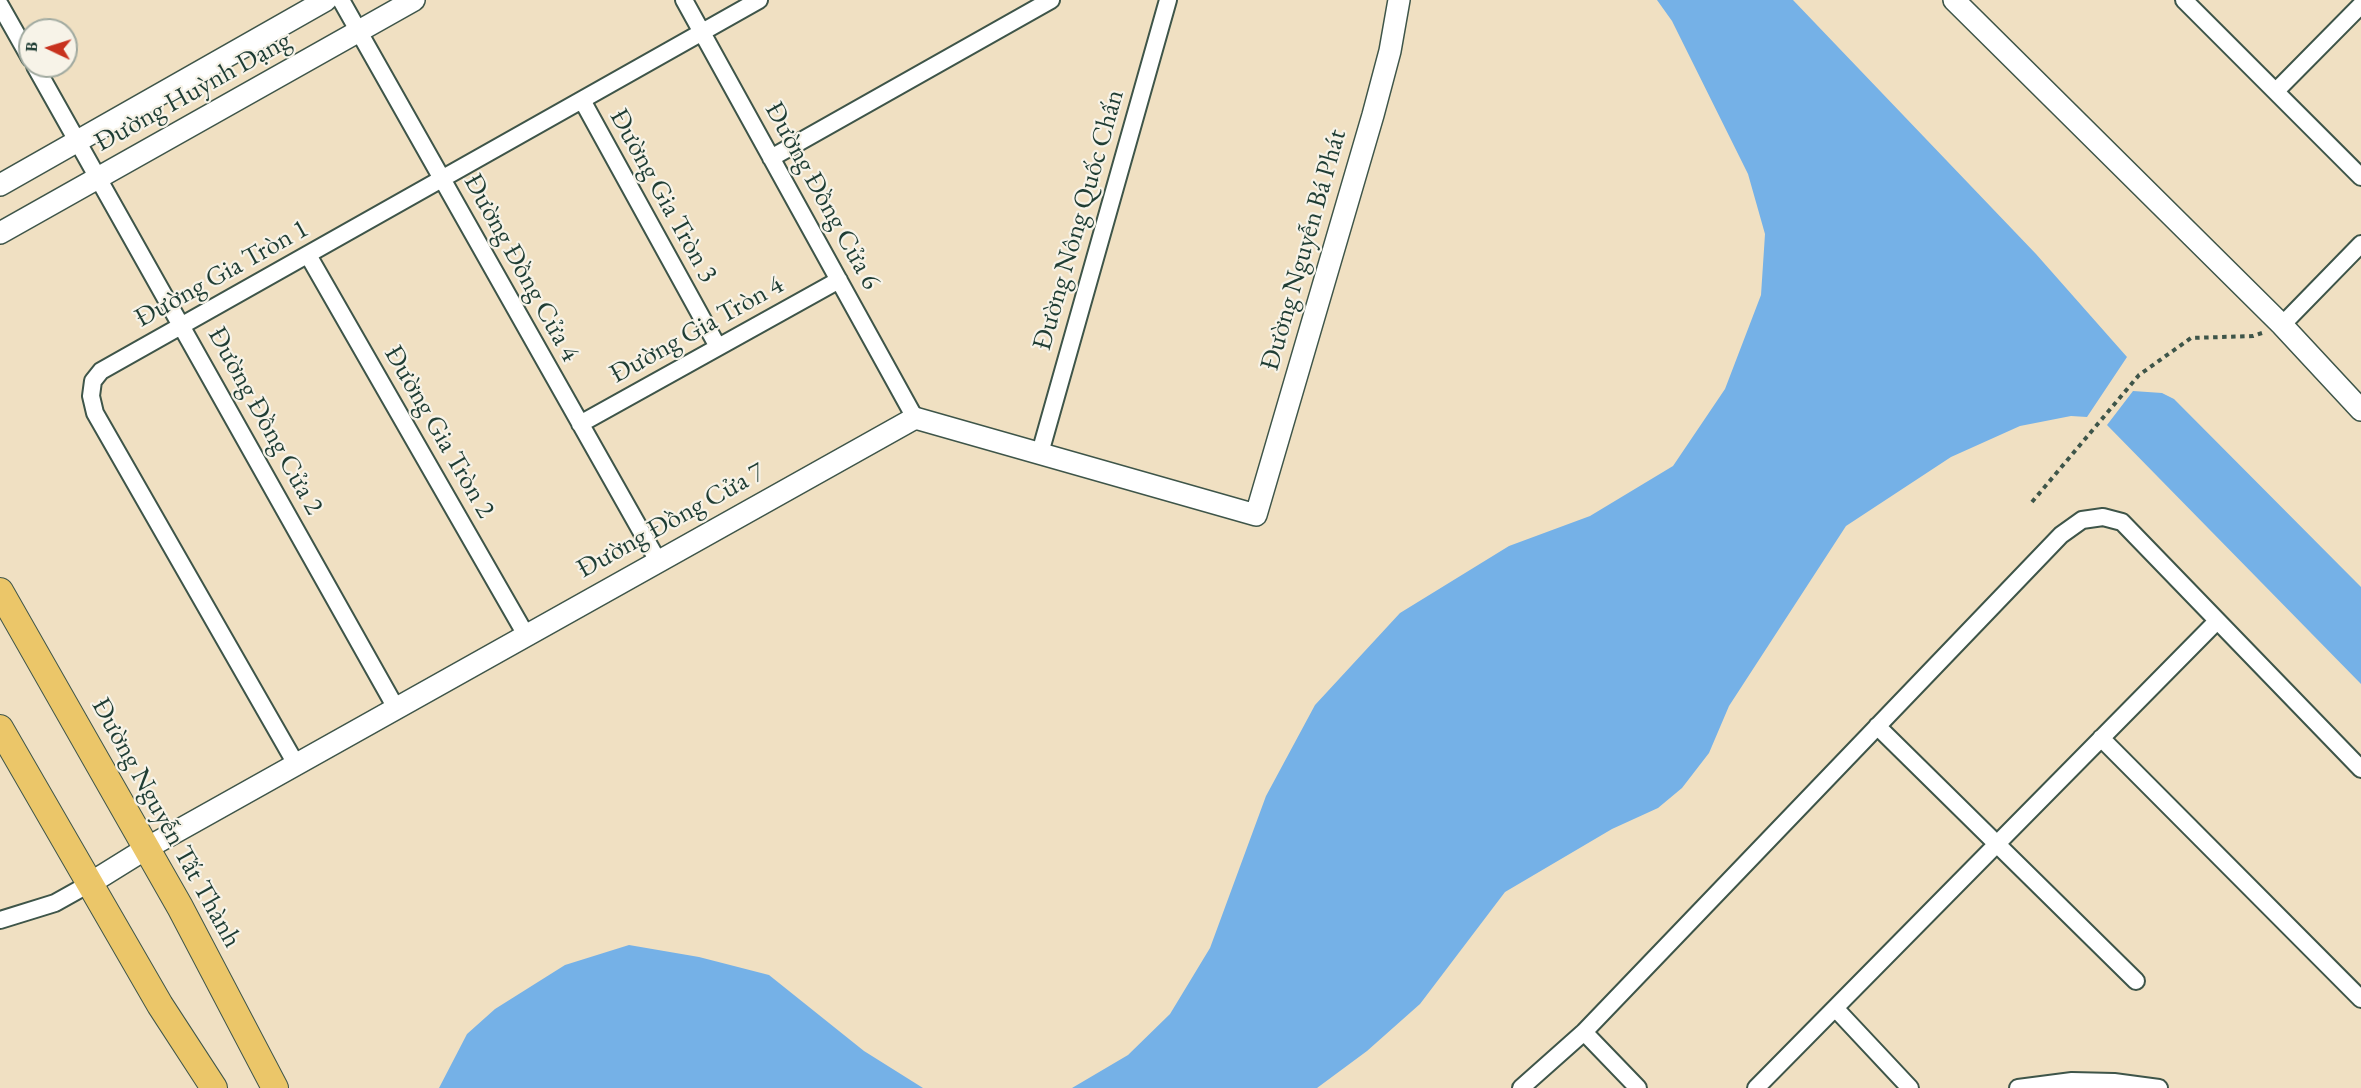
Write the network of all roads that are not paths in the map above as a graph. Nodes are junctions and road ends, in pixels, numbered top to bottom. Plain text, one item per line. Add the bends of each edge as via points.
1 (326, 0) edge
2 (341, 0) edge
3 (414, 0) edge
4 (684, 0) edge
5 (759, 0) edge
6 (1051, 0) edge
7 (1168, 0) edge
8 (1399, 0) edge
9 (1954, 0) edge
10 (2184, 0) edge
11 (0, 4) edge
12 (2361, 5) edge
13 (358, 31) junction
14 (702, 32) junction
15 (18, 36) edge
16 (41, 78) edge
17 (2276, 91) junction
18 (582, 100) junction
19 (77, 141) junction
20 (771, 158) junction
21 (99, 177) junction
22 (2361, 177) edge
23 (442, 179) junction
24 (0, 185) edge
25 (0, 233) edge
26 (2361, 244) edge
27 (308, 255) junction
28 (839, 280) junction
29 (2282, 325) junction
30 (183, 326) junction
31 (718, 347) junction
32 (2361, 410) edge
33 (915, 418) junction
34 (580, 424) junction
35 (1040, 453) junction
36 (658, 561) junction
37 (0, 591) edge
38 (2217, 621) junction
39 (526, 635) junction
40 (396, 708) junction
41 (1878, 726) junction
42 (0, 728) edge
43 (2101, 738) junction
44 (296, 764) junction
45 (2361, 769) edge
46 (1997, 844) junction
47 (147, 848) junction
48 (89, 884) junction
49 (0, 920) edge
50 (2136, 981) dead end
51 (2361, 999) edge
52 (1835, 1008) junction
53 (1584, 1032) junction
54 (214, 1088) edge
55 (274, 1088) edge
56 (1521, 1088) edge
57 (1638, 1088) edge
58 (1756, 1088) edge
59 (1910, 1088) edge
60 (2018, 1088) edge
61 (2159, 1088) edge

1 - 19 street, Đường Huỳnh Dạng
2 - 13 street, Đường Đồng Cửa 4
3 - 13 street, Đường Huỳnh Dạng
4 - 14 street, Đường Đồng Cửa 6
5 - 14 street, Đường Gia Tròn 1
6 - 20 street
7 - 35 street, Đường Nông Quốc Chấn
8 - 35 street, Đường Nguyễn Bá Phát via 1373,115 1256,515
9 - 29 street
10 - 17 street
11 - 15 street
12 - 17 street
13 - 21 street, Đường Huỳnh Dạng
13 - 23 street, Đường Đồng Cửa 4
14 - 18 street, Đường Gia Tròn 1
14 - 20 street, Đường Đồng Cửa 6
16 - 19 street, Đường Đồng Cửa 2
17 - 22 street
18 - 23 street, Đường Gia Tròn 1
18 - 31 street, Đường Gia Tròn 3
19 - 21 street, Đường Đồng Cửa 2
19 - 24 street, Đường Huỳnh Dạng
20 - 28 street, Đường Đồng Cửa 6
21 - 25 street, Đường Huỳnh Dạng
21 - 30 street, Đường Đồng Cửa 2
23 - 27 street, Đường Gia Tròn 1
23 - 34 street, Đường Đồng Cửa 4
26 - 29 street
27 - 30 street, Đường Gia Tròn 1
27 - 39 street, Đường Gia Tròn 2
28 - 31 street, Đường Gia Tròn 4
28 - 33 street, Đường Đồng Cửa 6
29 - 32 street
30 - 40 street, Đường Đồng Cửa 2
30 - 44 street, Đường Gia Tròn 1 via 101,371 93,381 95,413
31 - 34 street, Đường Gia Tròn 4
33 - 35 street
33 - 36 street, Đường Đồng Cửa 7
34 - 36 street, Đường Đồng Cửa 4
36 - 39 street, Đường Đồng Cửa 7
37 - 47 main road, Đường Nguyễn Tất Thành
38 - 41 street via 2122,522 2103,517 2082,520 2061,535
38 - 43 street
38 - 45 street
39 - 40 street, Đường Đồng Cửa 7
40 - 44 street, Đường Đồng Cửa 7
41 - 46 street
41 - 53 street
42 - 48 main road
43 - 46 street
43 - 51 street
44 - 47 street, Đường Đồng Cửa 7
46 - 50 street
46 - 52 street
47 - 48 street, Đường Đồng Cửa 7
47 - 55 main road, Đường Nguyễn Tất Thành
48 - 49 street via 55,903
48 - 54 main road
52 - 58 street
52 - 59 street
53 - 56 street
53 - 57 street
60 - 61 street via 2072,1081

